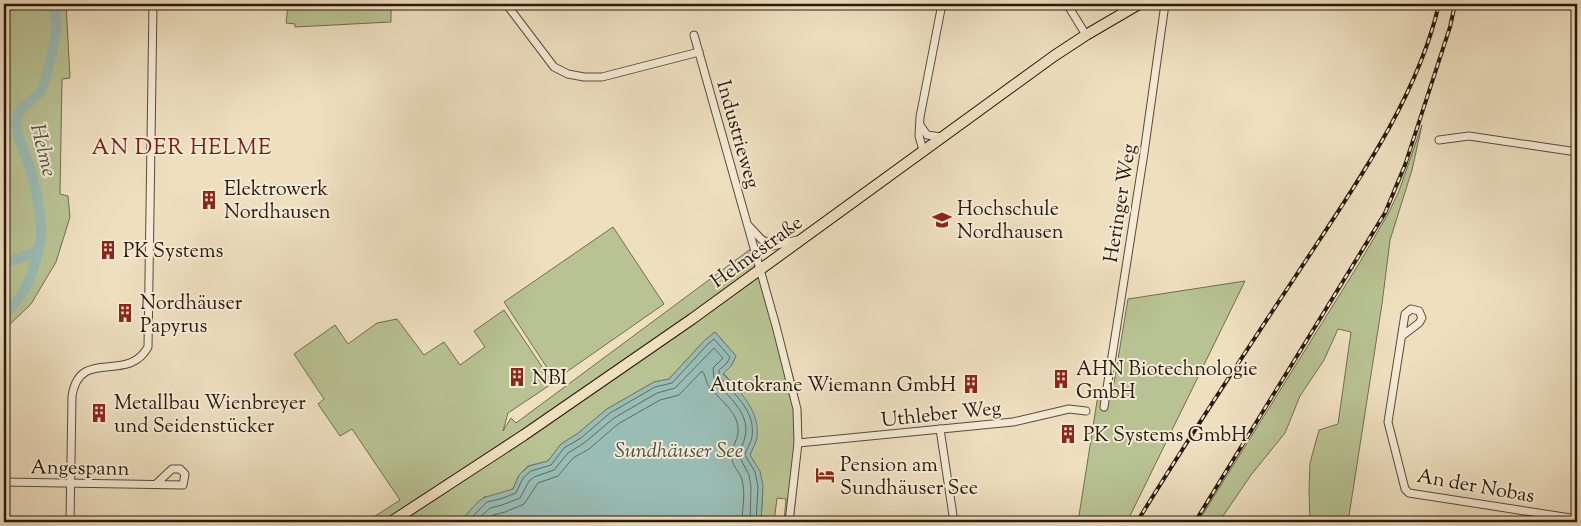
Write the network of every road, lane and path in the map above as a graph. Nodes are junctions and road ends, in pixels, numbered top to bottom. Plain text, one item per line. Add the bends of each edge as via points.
1 (153, 4) edge
2 (942, 4) edge
3 (1067, 4) edge
4 (1139, 4) edge
5 (1165, 4) edge
6 (507, 5) dead end
7 (694, 35) dead end
8 (1086, 35) junction
9 (699, 52) junction
10 (920, 124) junction
11 (941, 137) junction
12 (1439, 140) dead end
13 (923, 150) junction
14 (1577, 152) edge
15 (748, 225) junction
16 (800, 240) junction
17 (760, 270) junction
18 (1402, 336) dead end
19 (1104, 407) dead end
20 (1086, 412) dead end
21 (940, 429) junction
22 (798, 444) junction
23 (4, 482) edge
24 (70, 483) junction
25 (156, 484) dead end
26 (1577, 519) edge
27 (70, 522) edge
28 (391, 522) edge
29 (789, 522) edge
30 (954, 522) edge

1 - 24 street via 148,347 134,363 94,368 77,379 72,396
2 - 10 street
3 - 8 street
4 - 8 main road, Helmestraße
5 - 19 street, Heringer Weg
6 - 9 street via 554,67 568,74 602,77
7 - 9 street, Industrieweg
8 - 11 main road, Helmestraße
9 - 15 street, Industrieweg
10 - 11 street via 927,134
10 - 13 street
11 - 13 main road, Helmestraße
12 - 14 street via 1468,136
13 - 16 main road, Helmestraße
15 - 16 street via 773,246
15 - 17 street, Industrieweg
16 - 17 main road, Helmestraße
17 - 22 street via 797,409
17 - 28 main road, Helmestraße via 524,435
18 - 26 street, An der Nobas via 1388,422 1405,489 1409,493
20 - 21 street, Uthleber Weg via 1069,409 1013,422
21 - 22 street, Uthleber Weg
21 - 30 street
22 - 29 street
23 - 24 street, Angespann
24 - 25 street, Angespann
24 - 27 street

